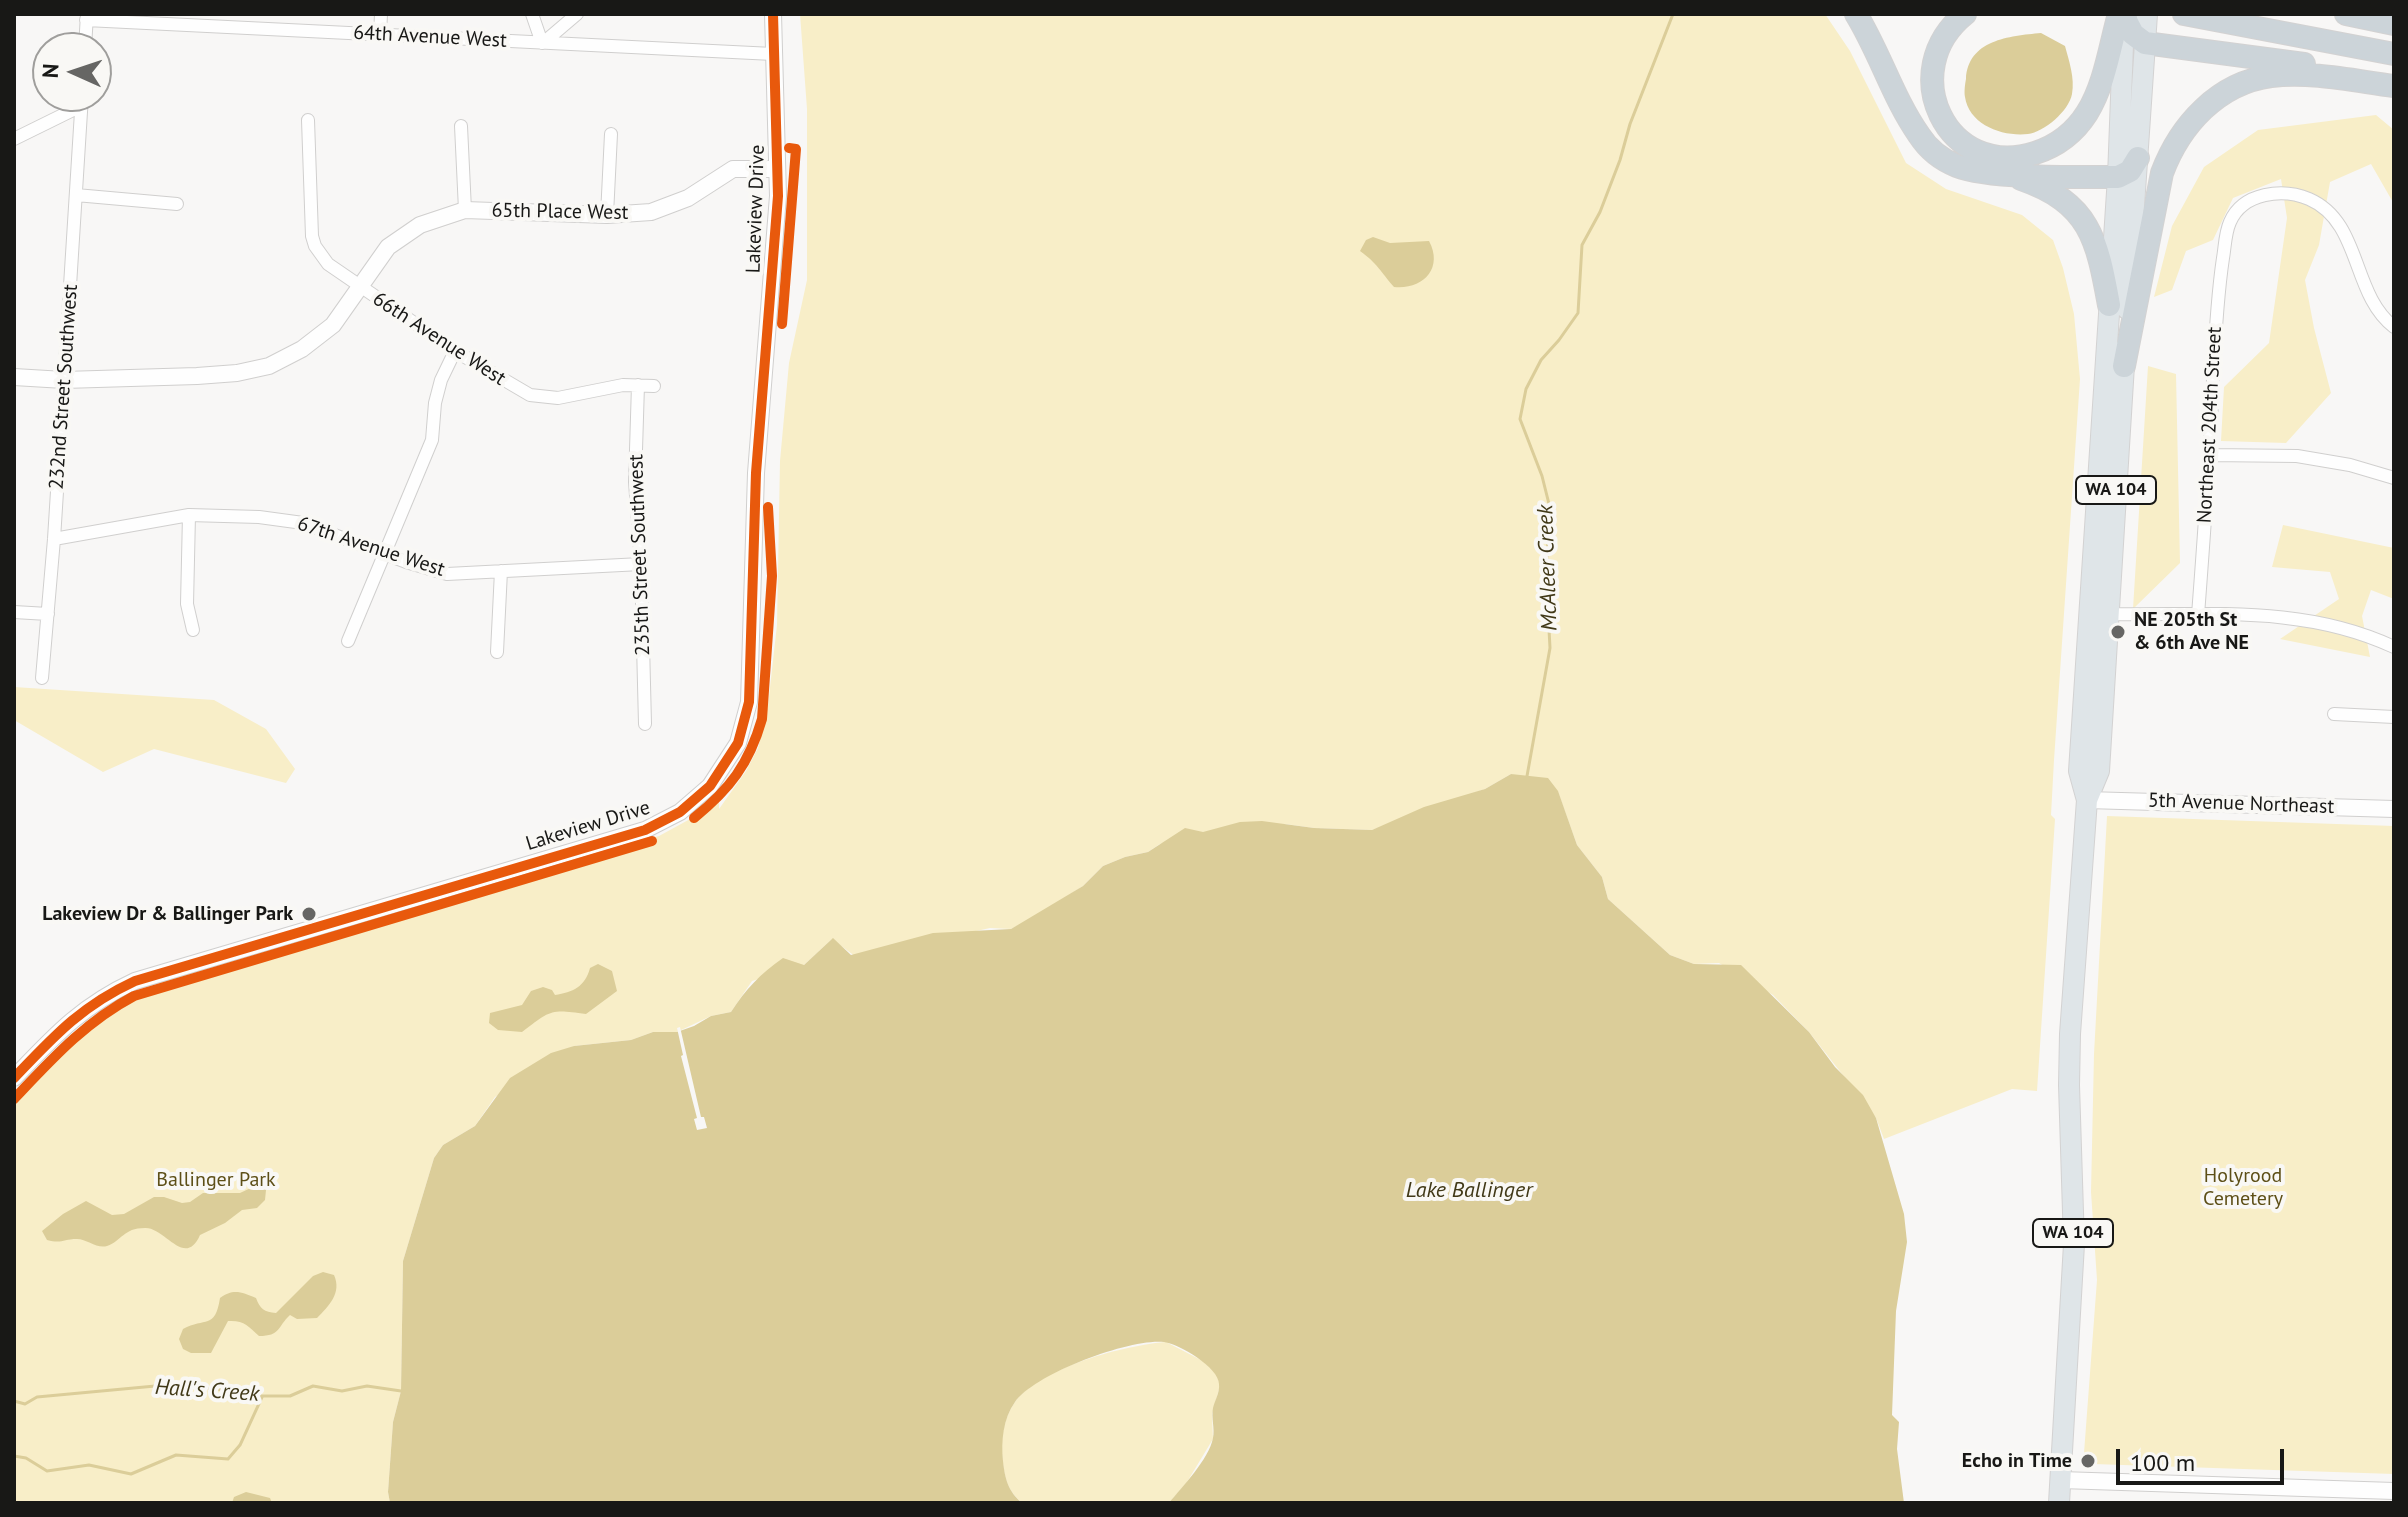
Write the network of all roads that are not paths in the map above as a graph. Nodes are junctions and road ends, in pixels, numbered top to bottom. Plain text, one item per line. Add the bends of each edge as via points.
1 (381, 14) edge
2 (532, 14) edge
3 (577, 14) edge
4 (773, 14) edge
5 (1856, 14) edge
6 (1965, 14) edge
7 (2147, 14) edge
8 (2186, 14) edge
9 (2346, 14) edge
10 (2122, 15) edge
11 (86, 17) edge
12 (2394, 24) edge
13 (380, 35) junction
14 (542, 43) junction
15 (2145, 43) junction
16 (773, 54) junction
17 (2394, 54) edge
18 (2394, 76) edge
19 (2394, 86) edge
20 (62, 112) edge
21 (81, 112) edge
22 (308, 120) dead end
23 (461, 126) dead end
24 (611, 134) dead end
25 (14, 139) edge
26 (2138, 158) junction
27 (777, 169) junction
28 (1997, 173) junction
29 (2118, 177) junction
30 (76, 195) junction
31 (177, 204) dead end
32 (465, 210) junction
33 (607, 215) junction
34 (361, 287) junction
35 (2109, 305) junction
36 (2394, 327) edge
37 (455, 351) junction
38 (2124, 366) junction
39 (14, 377) edge
40 (64, 380) junction
41 (638, 385) junction
42 (654, 386) dead end
43 (2210, 455) junction
44 (2394, 478) edge
45 (189, 515) junction
46 (54, 539) junction
47 (384, 553) junction
48 (641, 564) junction
49 (501, 571) junction
50 (2090, 584) junction
51 (14, 612) edge
52 (48, 614) junction
53 (2109, 614) junction
54 (2198, 615) junction
55 (193, 630) dead end
56 (348, 641) dead end
57 (2394, 647) edge
58 (497, 652) dead end
59 (2085, 665) junction
60 (42, 678) dead end
61 (2334, 714) dead end
62 (2394, 717) edge
63 (645, 724) dead end
64 (2087, 800) junction
65 (2394, 809) edge
66 (14, 1078) edge
67 (2061, 1480) junction
68 (2394, 1491) edge
69 (2364, 1497) edge
70 (2059, 1503) edge

1 - 13 street
2 - 14 street
3 - 14 street
4 - 16 street, Lakeview Drive
5 - 28 highway via 1903,109 1928,146 1955,165
6 - 10 highway via 1944,36 1932,65 1939,113 1966,145 2014,157 2055,144 2080,123
7 - 15 main road, WA 104
8 - 17 highway
9 - 12 highway
10 - 15 highway
10 - 29 main road, WA 104
11 - 13 street, 64th Avenue West
13 - 14 street, 64th Avenue West
14 - 16 street, 64th Avenue West
15 - 18 highway
15 - 26 main road, WA 104
16 - 27 street, Lakeview Drive
19 - 38 highway via 2270,76 2228,91 2196,116 2178,138 2162,173
20 - 25 street
21 - 30 street, 232nd Street Southwest
22 - 34 street via 315,246 328,264
23 - 32 street
24 - 33 street
26 - 29 highway
26 - 38 main road, WA 104
27 - 33 street, 65th Place West via 733,169 688,198 651,212
27 - 66 street, Lakeview Drive via 756,473 749,702 738,743 722,772 680,812 645,830 135,981 68,1021
28 - 29 highway
28 - 35 highway via 2042,187 2076,210 2090,233
29 - 35 main road, WA 104
30 - 31 street
30 - 40 street, 232nd Street Southwest
32 - 33 street, 65th Place West
32 - 34 street, 65th Place West via 420,225 388,247
34 - 37 street, 66th Avenue West
34 - 40 street, 66th Avenue West via 333,325 269,366 224,374
35 - 50 main road, WA 104
36 - 43 street, Northeast 204th Street via 2368,294 2337,220 2311,200 2292,194 2256,198 2230,221 2227,235 2217,294
37 - 41 street, 66th Avenue West via 519,391 540,398
37 - 47 street via 435,403 432,440
38 - 53 main road, WA 104
39 - 40 street, 66th Avenue West
40 - 46 street, 232nd Street Southwest
41 - 42 street, 66th Avenue West
41 - 48 street, 235th Street Southwest via 635,482
43 - 44 street via 2297,456
43 - 54 street, Northeast 204th Street
45 - 46 street, 67th Avenue West
45 - 47 street, 67th Avenue West via 303,523
45 - 55 street via 187,604
46 - 52 street, 232nd Street Southwest
47 - 49 street, 67th Avenue West via 435,572
47 - 56 street
48 - 49 street, 67th Avenue West
48 - 63 street, 235th Street Southwest
49 - 58 street
50 - 53 main road
50 - 59 main road, WA 104
51 - 52 street
52 - 60 street, 232nd Street Southwest
53 - 54 street
53 - 59 main road via 2099,619
53 - 64 main road, WA 104 via 2099,771
54 - 57 street via 2274,615 2325,623
59 - 64 main road, WA 104 via 2079,771
61 - 62 street
64 - 65 street, 5th Avenue Northeast
64 - 67 main road, WA 104 via 2070,1034 2074,1244
67 - 69 street
67 - 70 main road, WA 104
68 - 69 street

